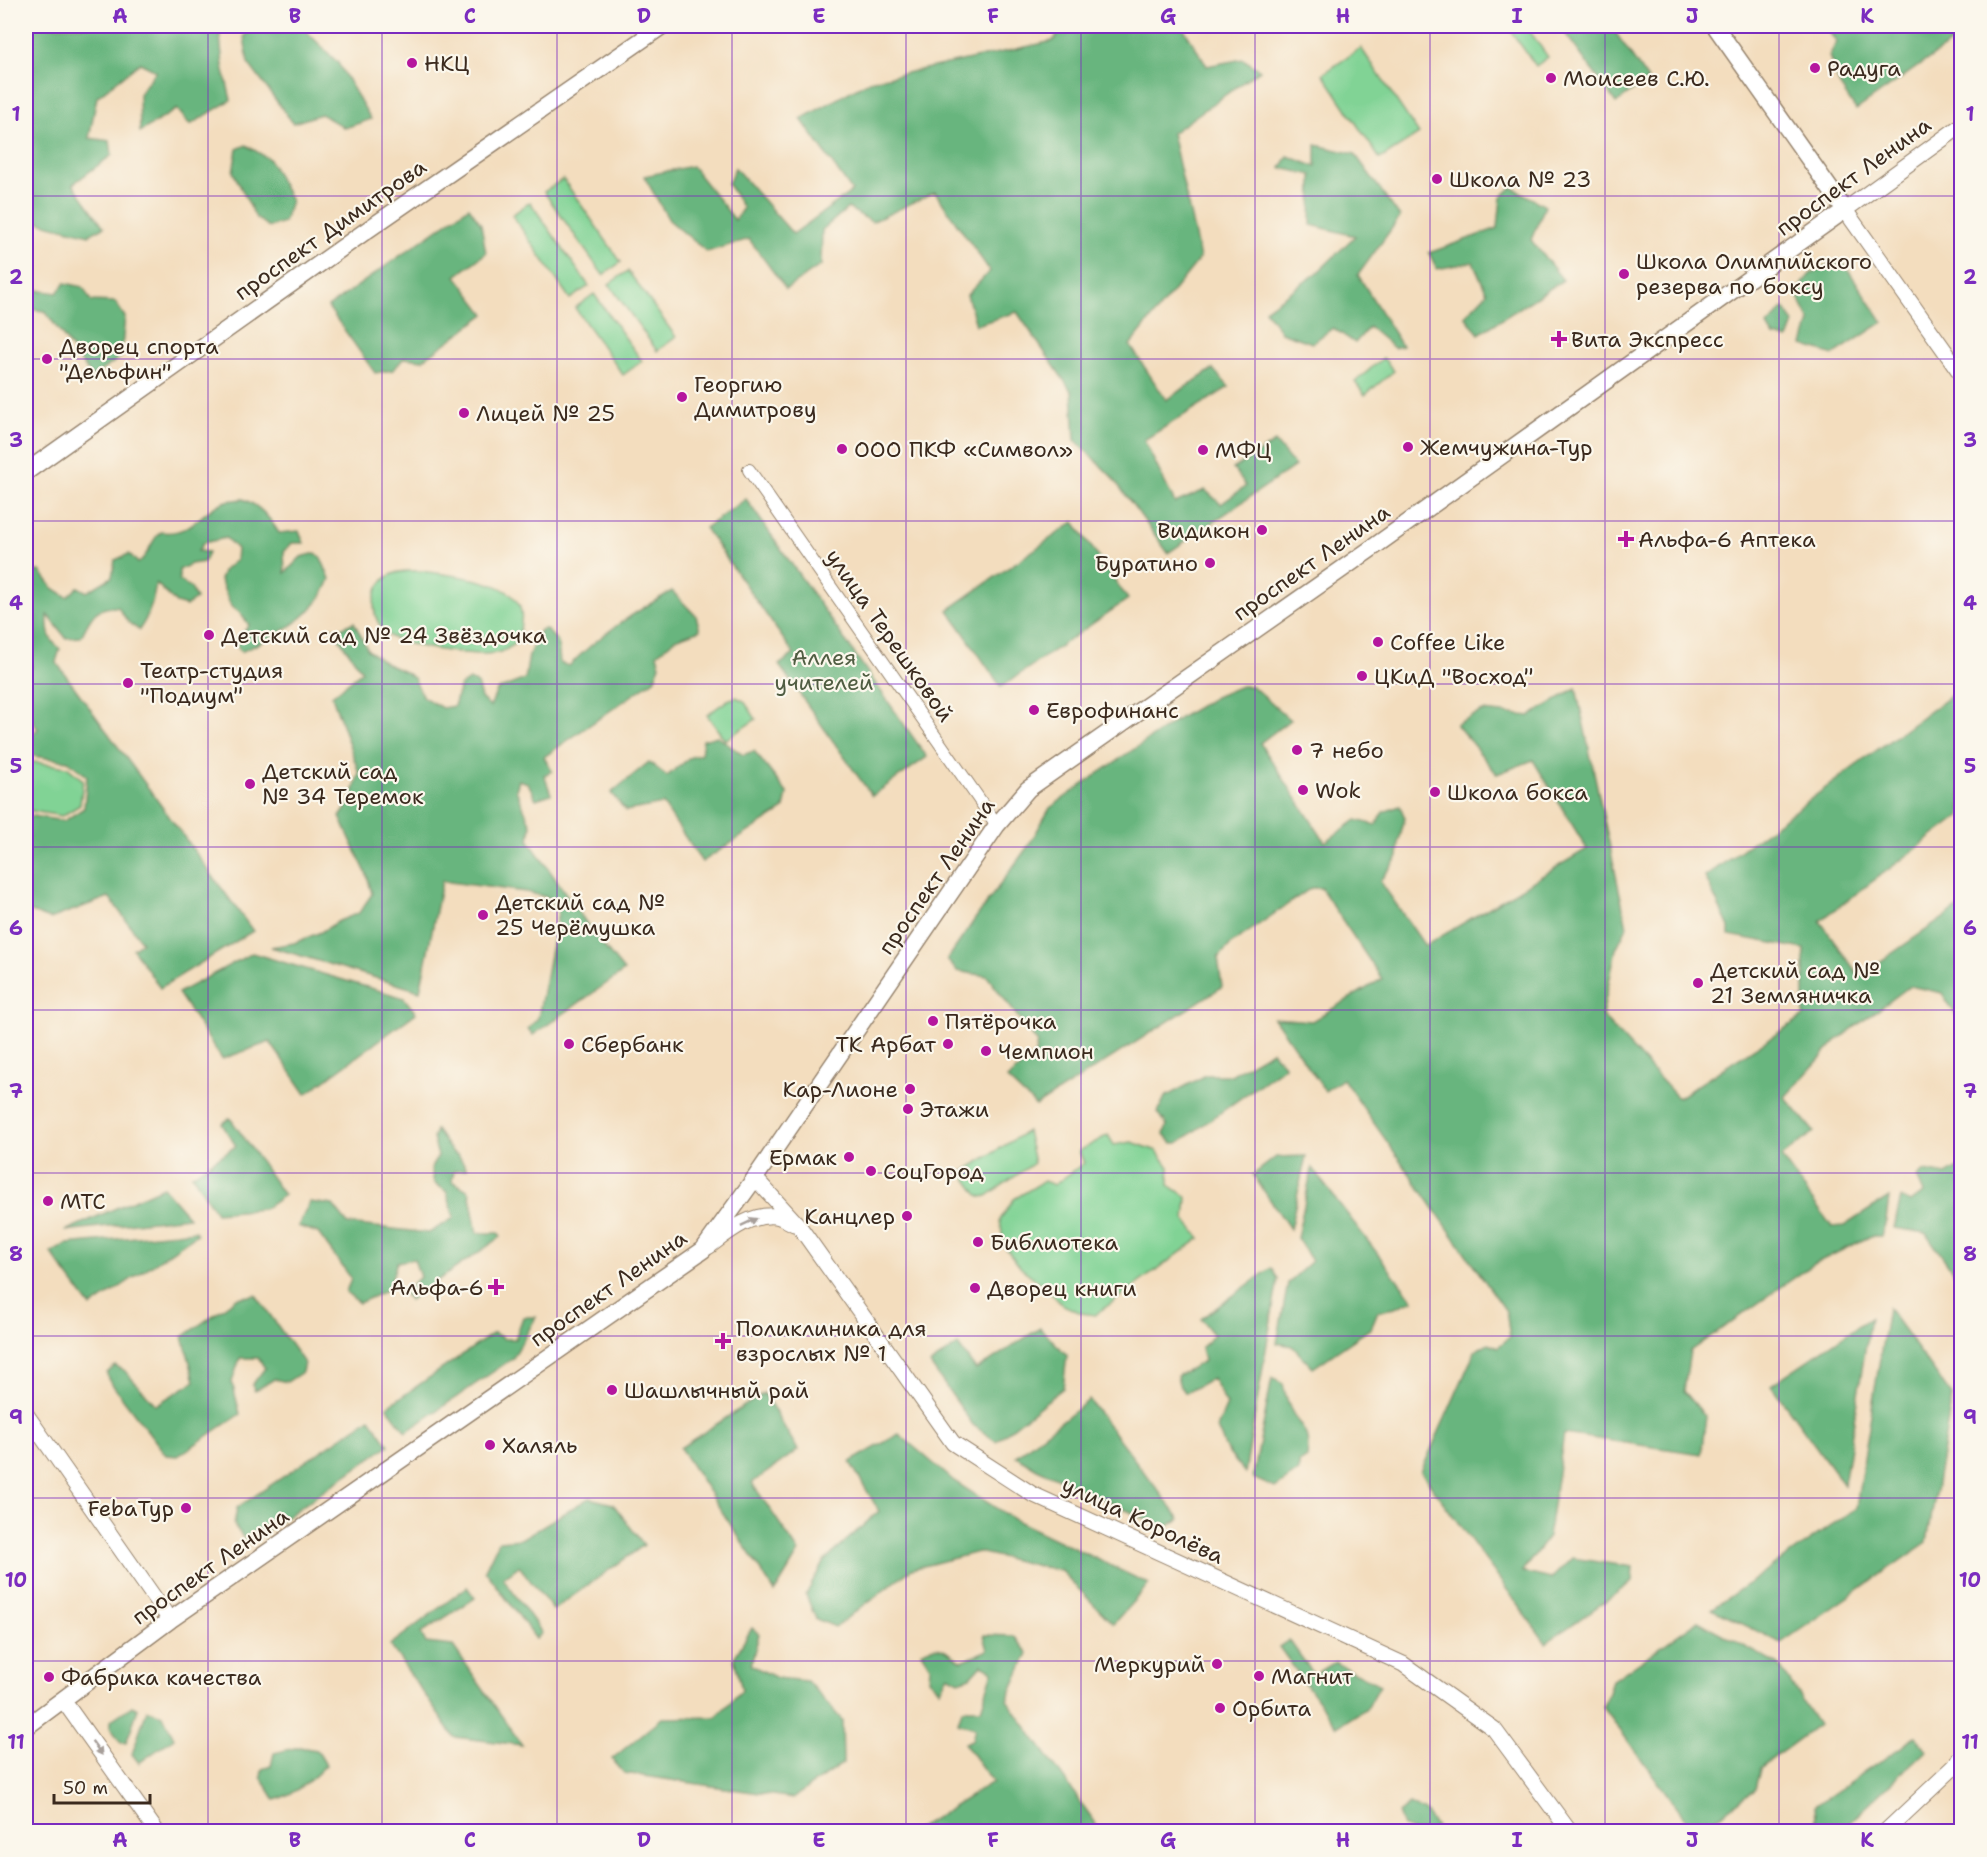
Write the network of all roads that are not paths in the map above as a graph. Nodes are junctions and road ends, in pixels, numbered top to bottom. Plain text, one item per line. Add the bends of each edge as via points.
1 (662, 26) edge
2 (1715, 26) edge
3 (1962, 125) edge
4 (1845, 210) junction
5 (1962, 375) edge
6 (749, 470) dead end
7 (26, 472) edge
8 (997, 825) junction
9 (755, 1178) junction
10 (799, 1226) junction
11 (703, 1250) junction
12 (26, 1414) edge
13 (170, 1620) junction
14 (63, 1700) junction
15 (26, 1727) edge
16 (1962, 1754) edge
17 (157, 1832) edge
18 (1570, 1832) edge
19 (1885, 1832) edge

1 - 7 main road, проспект Димитрова
2 - 4 main road
3 - 4 street, проспект Ленина
4 - 5 street
4 - 8 main road, проспект Ленина via 1028,789
6 - 8 street, улица Терешковой
8 - 9 main road, проспект Ленина
9 - 10 street, улица Королёва
9 - 11 main road, проспект Ленина
11 -> 10 street via 756,1218 777,1216
10 - 18 street, улица Королёва via 953,1443 1032,1494 1403,1664 1494,1729
11 - 13 main road, проспект Ленина
12 - 13 street
13 - 14 main road, проспект Ленина
14 - 15 main road, проспект Ленина
14 -> 17 street
16 - 19 street via 1955,1766

